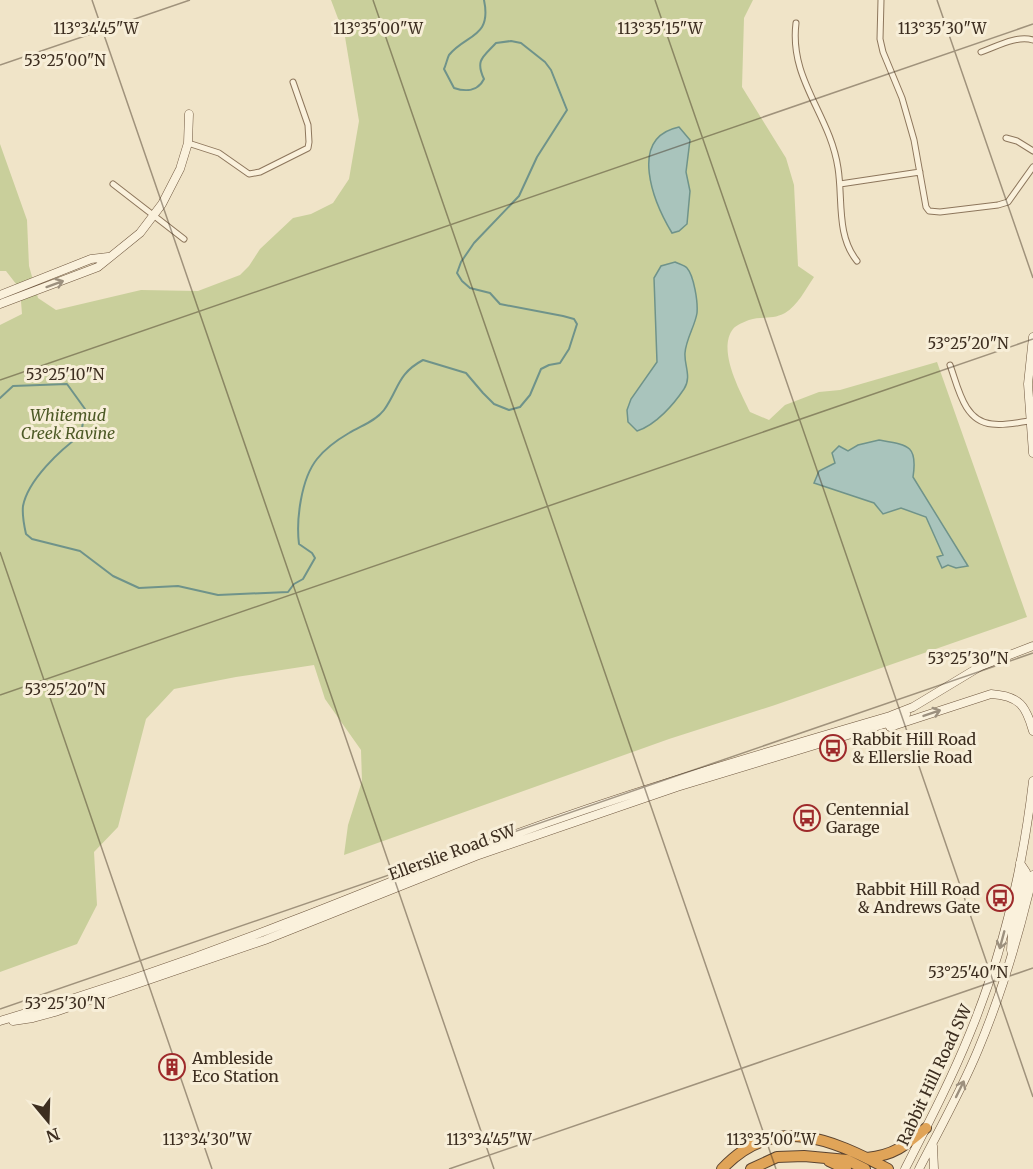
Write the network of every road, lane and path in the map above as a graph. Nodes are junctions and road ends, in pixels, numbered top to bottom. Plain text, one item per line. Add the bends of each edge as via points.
1 (881, 0) edge
2 (796, 23) dead end
3 (1033, 40) edge
4 (981, 52) dead end
5 (293, 82) dead end
6 (189, 114) dead end
7 (1006, 138) dead end
8 (188, 143) junction
9 (1033, 151) edge
10 (1033, 167) edge
11 (920, 172) junction
12 (113, 184) dead end
13 (840, 184) junction
14 (155, 215) junction
15 (184, 239) dead end
16 (109, 257) junction
17 (857, 261) dead end
18 (0, 295) edge
19 (0, 304) edge
20 (1033, 337) edge
21 (950, 365) dead end
22 (1031, 421) junction
23 (1033, 453) edge
24 (1033, 646) edge
25 (913, 707) junction
26 (1033, 731) edge
27 (836, 739) junction
28 (1033, 781) edge
29 (1020, 863) junction
30 (1033, 875) edge
31 (1012, 958) junction
32 (0, 1021) edge
33 (926, 1128) junction
34 (933, 1142) junction
35 (823, 1158) junction
36 (866, 1163) edge
37 (722, 1169) edge
38 (751, 1169) edge
39 (846, 1169) edge
40 (888, 1169) edge
41 (905, 1169) edge
42 (919, 1169) edge
43 (934, 1169) edge

1 - 11 street via 880,39 909,121
2 - 13 street via 798,64 830,133
3 - 4 street via 1017,39
5 - 8 street via 308,125 309,142 304,151 249,174 219,153
6 - 8 main road
7 - 9 street
8 - 14 main road via 174,183
10 - 11 street via 1008,202 940,213 929,211 924,202
11 - 13 street
12 - 14 street
13 - 17 street via 844,236
14 - 15 street
14 - 16 main road via 135,238
16 - 18 main road via 91,260
19 -> 16 main road via 79,276
20 - 22 main road
21 - 22 street via 961,396 980,422
22 - 23 main road
24 - 25 main road, Ellerslie Road SW via 981,666
25 - 27 main road, Ellerslie Road SW via 894,720
25 - 32 main road, Ellerslie Road SW via 737,760 463,853 235,942
27 -> 26 main road via 874,732 991,694 1016,700 1027,713
27 - 32 main road, Ellerslie Road SW via 476,856 266,940 75,1005 33,1018
28 - 29 main road, Rabbit Hill Road SW
29 - 31 main road via 1026,872 1011,938
29 -> 33 main road, Rabbit Hill Road SW via 1004,932 981,1003
30 - 31 main road, Rabbit Hill Road SW
34 -> 31 main road, Rabbit Hill Road SW via 978,1051
33 - 36 highway via 905,1146
33 - 41 main road, Rabbit Hill Road SW
34 - 42 main road, Rabbit Hill Road SW
34 - 43 main road
35 - 36 highway
35 - 38 highway via 777,1157
35 - 39 highway
36 - 37 highway via 820,1138 792,1135 754,1144
36 - 40 highway

